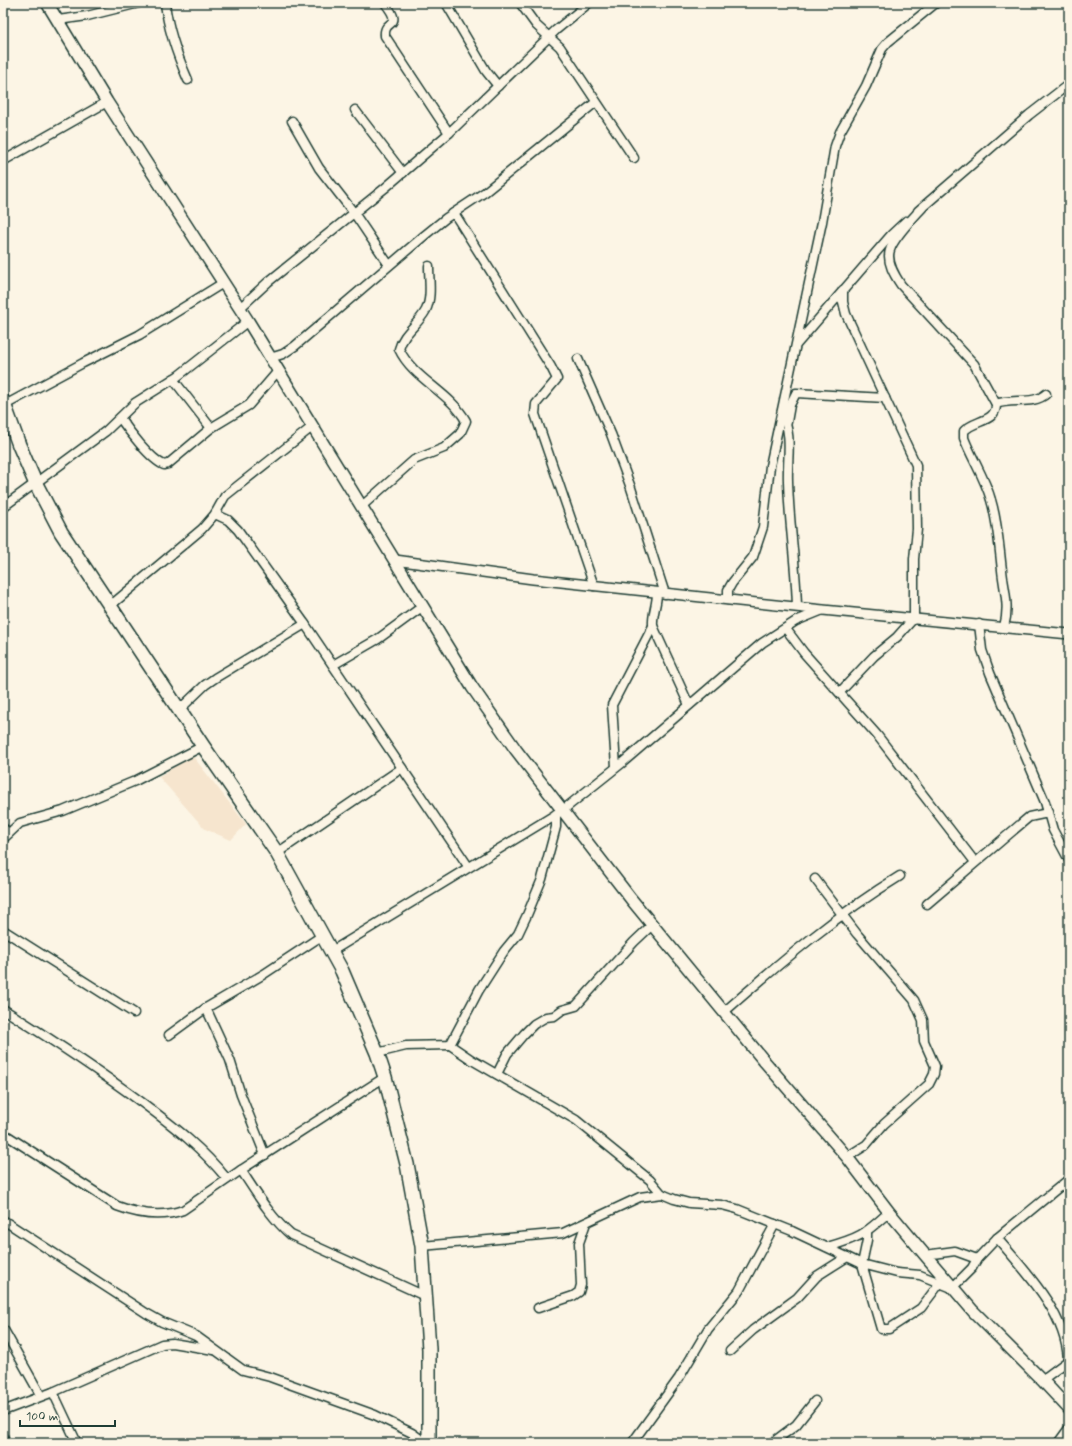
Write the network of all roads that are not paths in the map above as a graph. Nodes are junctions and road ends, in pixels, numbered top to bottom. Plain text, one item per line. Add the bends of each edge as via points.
1 (47, 3) edge
2 (139, 3) edge
3 (165, 3) edge
4 (385, 3) edge
5 (446, 3) edge
6 (520, 3) edge
7 (589, 3) edge
8 (936, 3) edge
9 (58, 20) junction
10 (549, 37) junction
11 (188, 80) dead end
12 (1069, 84) edge
13 (498, 86) junction
14 (107, 102) junction
15 (596, 102) junction
16 (355, 110) dead end
17 (292, 121) dead end
18 (449, 133) junction
19 (634, 158) dead end
20 (3, 161) edge
21 (403, 172) junction
22 (922, 208) junction
23 (354, 213) junction
24 (454, 213) junction
25 (389, 265) junction
26 (429, 266) dead end
27 (223, 282) junction
28 (843, 290) junction
29 (240, 308) junction
30 (248, 321) junction
31 (796, 345) junction
32 (270, 358) junction
33 (578, 360) dead end
34 (278, 371) junction
35 (172, 379) junction
36 (1046, 394) dead end
37 (885, 398) junction
38 (4, 403) edge
39 (996, 404) junction
40 (782, 412) junction
41 (120, 418) junction
42 (786, 423) junction
43 (312, 427) junction
44 (211, 428) junction
45 (35, 482) junction
46 (362, 506) junction
47 (3, 507) edge
48 (215, 514) junction
49 (395, 560) junction
50 (594, 586) junction
51 (661, 593) junction
52 (728, 600) junction
53 (110, 606) junction
54 (422, 606) junction
55 (797, 607) junction
56 (823, 610) junction
57 (914, 618) junction
58 (305, 624) junction
59 (978, 624) junction
60 (652, 626) junction
61 (1004, 627) junction
62 (786, 629) junction
63 (1067, 635) edge
64 (333, 665) junction
65 (840, 692) junction
66 (689, 705) junction
67 (179, 710) junction
68 (203, 746) junction
69 (616, 767) junction
70 (402, 768) junction
71 (559, 812) junction
72 (1048, 813) junction
73 (6, 830) edge
74 (3, 839) edge
75 (277, 853) junction
76 (1069, 860) edge
77 (975, 862) junction
78 (468, 866) junction
79 (900, 876) dead end
80 (815, 879) dead end
81 (927, 904) dead end
82 (842, 914) junction
83 (652, 925) junction
84 (3, 930) edge
85 (323, 935) junction
86 (332, 951) junction
87 (206, 1008) junction
88 (3, 1009) edge
89 (724, 1012) junction
90 (134, 1013) dead end
91 (169, 1034) dead end
92 (450, 1045) junction
93 (377, 1053) junction
94 (497, 1074) junction
95 (385, 1077) junction
96 (3, 1133) edge
97 (265, 1154) junction
98 (847, 1157) junction
99 (242, 1170) junction
100 (1069, 1179) edge
101 (227, 1180) junction
102 (662, 1194) junction
103 (889, 1212) junction
104 (3, 1220) edge
105 (586, 1223) junction
106 (775, 1224) junction
107 (867, 1233) junction
108 (997, 1238) junction
109 (422, 1246) junction
110 (827, 1247) junction
111 (925, 1255) junction
112 (847, 1257) junction
113 (977, 1259) junction
114 (862, 1264) junction
115 (940, 1283) junction
116 (952, 1288) junction
117 (427, 1297) junction
118 (538, 1308) dead end
119 (4, 1330) dead end
120 (214, 1350) junction
121 (730, 1351) dead end
122 (1069, 1360) edge
123 (1042, 1380) junction
124 (53, 1392) junction
125 (41, 1396) junction
126 (815, 1401) dead end
127 (1069, 1409) edge
128 (3, 1411) edge
129 (1069, 1428) edge
130 (3, 1436) edge
131 (6, 1443) edge
132 (77, 1443) edge
133 (427, 1443) edge
134 (632, 1443) edge
135 (772, 1443) edge
136 (1058, 1443) edge

1 - 9 main road
2 - 9 street via 87,16
3 - 11 street via 167,22
4 - 18 street via 394,19 386,29 385,36
5 - 13 street via 486,71
6 - 10 street via 536,25
7 - 10 street
8 - 31 street via 882,49 866,86 840,132 835,146
9 - 14 main road
10 - 13 street
10 - 15 street via 560,47
12 - 22 street via 1029,115
13 - 18 street
14 - 20 street
14 - 27 main road
15 - 19 street
15 - 24 street via 485,192
16 - 21 street
17 - 23 street via 319,168
18 - 21 street
21 - 23 street
22 - 28 street via 891,235
22 - 39 street via 889,250 893,272 922,310 974,364
23 - 25 street
23 - 29 street via 268,282
24 - 25 street
24 - 50 street via 548,360 557,379 536,404 535,414
25 - 32 street via 295,346 283,354
26 - 46 street via 430,298 426,310 401,340 399,349 403,358 459,410 466,421 460,434 444,448 414,460
27 - 29 main road
27 - 38 street via 139,335
28 - 31 street
28 - 37 street via 846,314
29 - 30 main road
30 - 32 main road
30 - 35 street
31 - 40 street
32 - 34 main road
33 - 51 street via 611,434 631,488
34 - 43 main road
34 - 44 street via 249,405
35 - 41 street via 135,403
35 - 44 street
36 - 39 street via 1038,398
37 - 42 street via 796,393
37 - 57 street via 916,465
38 - 45 highway
39 - 61 street via 991,418 969,426 964,431 964,438 991,499 998,526 1008,614
40 - 42 street
40 - 52 street via 770,466 766,512 759,543 728,590
41 - 44 street via 136,440 164,465
41 - 45 street
42 - 55 street via 790,437 788,480
43 - 46 main road
43 - 48 street via 225,496
45 - 47 street
45 - 53 highway via 61,532
46 - 49 main road
48 - 53 street via 202,529
48 - 58 street via 228,520 238,530
49 - 50 street via 479,573
49 - 54 main road
50 - 51 street
51 - 52 street
51 - 60 street via 652,615
52 - 55 street
53 - 67 highway
54 - 64 street via 378,639
54 - 71 main road via 472,687
55 - 56 street
56 - 57 street
56 - 62 street via 796,621
57 - 59 street
57 - 65 street
58 - 64 street
58 - 67 street via 215,678
59 - 61 street
59 - 72 street via 982,650 990,673
60 - 66 street
60 - 69 street via 612,705
61 - 63 street
62 - 65 street
62 - 66 street via 762,643
64 - 70 street
65 - 77 street via 877,735 933,811
66 - 69 street
67 - 68 highway
68 - 73 street via 135,781 71,808 20,823
68 - 75 highway
69 - 71 street
70 - 75 street
70 - 78 street
71 - 78 street
71 - 83 main road
71 - 92 street via 542,878 518,934 504,951 480,990
72 - 76 street via 1053,830
72 - 77 street via 1029,817
73 - 74 street
75 - 85 highway
77 - 81 street
78 - 86 street
79 - 82 street
80 - 82 street
82 - 89 street
82 - 98 street via 914,1000 923,1020 924,1041 935,1066 929,1084 884,1124 866,1145
83 - 89 main road
83 - 94 street via 576,1006 543,1018 524,1034 508,1054
84 - 90 street
85 - 86 highway
85 - 87 street
86 - 93 highway
87 - 91 street
87 - 97 street via 230,1060
88 - 101 street via 56,1042 179,1131 210,1158
89 - 98 main road
92 - 93 street via 406,1046
92 - 94 street
93 - 95 highway
94 - 102 street via 576,1120 650,1180
95 - 97 street
95 - 109 highway via 408,1164
96 - 101 street via 117,1206 135,1213 173,1214
97 - 99 street
98 - 103 main road
99 - 101 street
99 - 117 street via 260,1198 291,1235
100 - 108 street
102 - 105 street via 640,1197
102 - 106 street via 689,1203 722,1205
103 - 107 street
103 - 111 main road
104 - 120 street via 146,1313 196,1336
105 - 109 street via 563,1233 547,1236
105 - 118 street via 579,1243 579,1292
106 - 110 street
106 - 134 street via 739,1291 708,1329 679,1378
107 - 110 street via 854,1240
107 - 114 street
108 - 113 street
108 - 122 street via 1054,1315 1065,1341
109 - 117 highway
110 - 112 street
111 - 113 street via 955,1251
111 - 116 main road
112 - 114 street
112 - 121 street via 817,1276 797,1298 753,1330
113 - 116 street via 972,1268
114 - 115 street via 920,1276
114 - 115 street via 879,1326 883,1330 888,1330 922,1308
115 - 116 street
116 - 123 main road
117 - 133 highway
119 - 125 street
120 - 124 street via 172,1343 162,1344
120 - 133 street via 243,1370 270,1377 375,1415
122 - 123 street
123 - 127 main road
124 - 125 street
124 - 132 street
125 - 128 street
126 - 135 street via 796,1425
129 - 136 street
130 - 131 street

